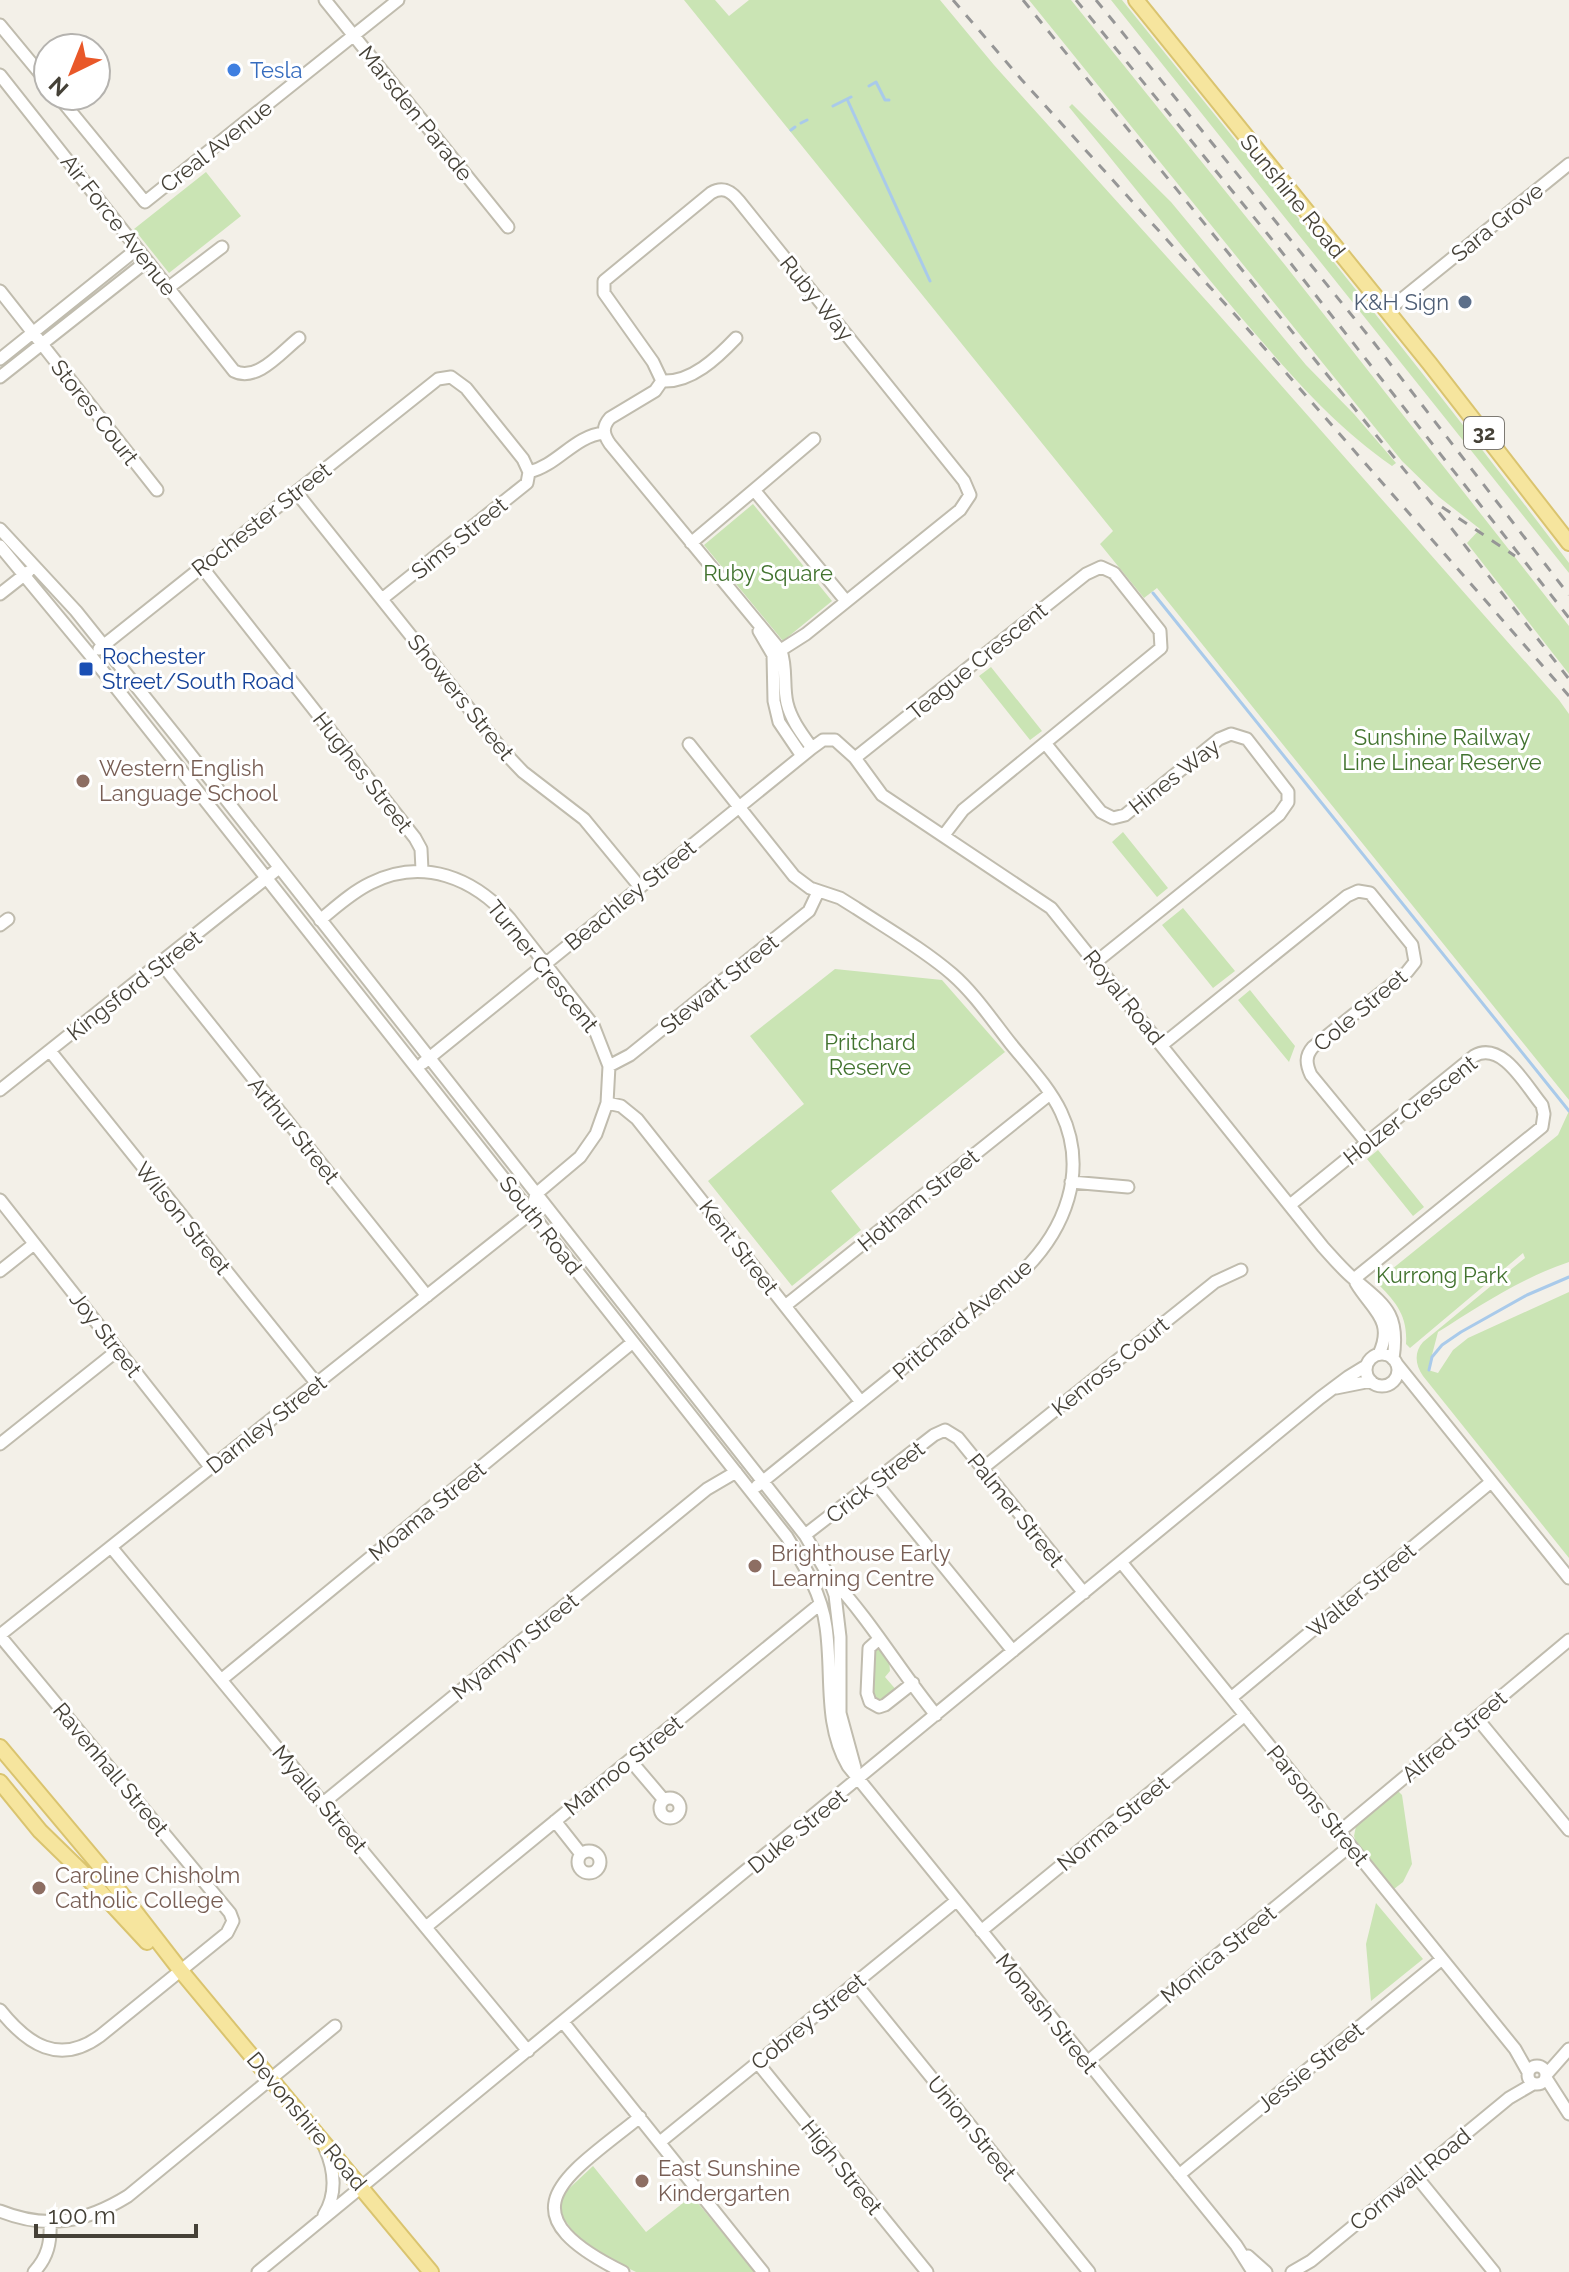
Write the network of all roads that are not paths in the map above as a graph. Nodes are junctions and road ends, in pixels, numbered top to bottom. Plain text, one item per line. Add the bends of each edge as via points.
1 (325, 0) edge
2 (398, 0) edge
3 (1136, 0) edge
4 (0, 25) edge
5 (354, 36) junction
6 (32, 64) edge
7 (0, 75) edge
8 (71, 112) edge
9 (1569, 164) edge
10 (508, 227) dead end
11 (222, 247) dead end
12 (137, 249) junction
13 (147, 261) junction
14 (168, 288) junction
15 (0, 291) edge
16 (1387, 311) junction
17 (33, 334) junction
18 (299, 338) dead end
19 (736, 338) dead end
20 (42, 344) junction
21 (0, 359) edge
22 (0, 377) edge
23 (662, 381) junction
24 (604, 433) junction
25 (814, 439) dead end
26 (529, 472) junction
27 (157, 490) dead end
28 (754, 490) junction
29 (296, 492) junction
30 (0, 529) edge
31 (691, 543) junction
32 (1569, 543) edge
33 (0, 546) edge
34 (201, 566) junction
35 (36, 567) junction
36 (24, 575) junction
37 (0, 594) edge
38 (382, 599) junction
39 (846, 601) junction
40 (104, 645) junction
41 (777, 653) junction
42 (91, 656) junction
43 (780, 700) junction
44 (835, 740) joint
45 (1045, 743) junction
46 (689, 744) dead end
47 (812, 748) junction
48 (802, 756) junction
49 (855, 758) junction
50 (739, 807) junction
51 (944, 835) junction
52 (279, 868) junction
53 (422, 870) junction
54 (267, 879) junction
55 (640, 887) junction
56 (818, 892) junction
57 (320, 920) junction
58 (1096, 962) junction
59 (161, 963) junction
60 (545, 963) junction
61 (1162, 1045) junction
62 (50, 1051) junction
63 (428, 1057) junction
64 (609, 1066) junction
65 (418, 1070) junction
66 (0, 1090) edge
67 (1050, 1094) junction
68 (607, 1103) junction
69 (1367, 1143) junction
70 (1071, 1182) junction
71 (1128, 1187) dead end
72 (536, 1194) junction
73 (0, 1200) edge
74 (1290, 1205) junction
75 (531, 1213) junction
76 (34, 1244) junction
77 (1241, 1270) dead end
78 (0, 1271) edge
79 (1354, 1279) junction
80 (427, 1296) junction
81 (785, 1306) junction
82 (633, 1342) junction
83 (118, 1350) junction
84 (1379, 1354) junction
85 (1394, 1361) junction
86 (1366, 1366) junction
87 (1371, 1381) junction
88 (1391, 1383) junction
89 (317, 1384) junction
90 (1335, 1388) junction
91 (1420, 1395) junction
92 (861, 1402) junction
93 (945, 1430) joint
94 (0, 1444) edge
95 (725, 1458) junction
96 (211, 1468) junction
97 (983, 1468) junction
98 (736, 1472) junction
99 (763, 1481) junction
100 (875, 1482) junction
101 (1491, 1482) junction
102 (707, 1489) junction
103 (751, 1491) junction
104 (805, 1535) junction
105 (111, 1547) junction
106 (1121, 1562) junction
107 (827, 1573) junction
108 (1569, 1578) edge
109 (1084, 1593) junction
110 (820, 1604) junction
111 (0, 1636) edge
112 (878, 1640) junction
113 (1569, 1640) edge
114 (1013, 1651) junction
115 (221, 1680) junction
116 (913, 1683) junction
117 (1231, 1698) junction
118 (936, 1715) junction
119 (1245, 1715) junction
120 (1476, 1717) junction
121 (0, 1747) edge
122 (630, 1760) junction
123 (859, 1780) junction
124 (0, 1782) edge
125 (664, 1800) dead end
126 (323, 1803) junction
127 (555, 1821) junction
128 (1569, 1830) edge
129 (1339, 1832) junction
130 (1350, 1846) junction
131 (581, 1854) dead end
132 (956, 1901) junction
133 (426, 1927) junction
134 (981, 1931) junction
135 (1442, 1959) junction
136 (181, 1971) junction
137 (855, 1983) junction
138 (0, 2010) edge
139 (563, 2022) junction
140 (335, 2026) dead end
141 (528, 2051) junction
142 (1566, 2052) edge
143 (757, 2062) junction
144 (1087, 2062) junction
145 (1537, 2075) junction
146 (271, 2079) junction
147 (1569, 2114) edge
148 (640, 2117) junction
149 (320, 2138) junction
150 (660, 2142) junction
151 (1179, 2175) junction
152 (1416, 2176) junction
153 (362, 2187) junction
154 (0, 2211) edge
155 (321, 2219) junction
156 (50, 2222) junction
157 (1236, 2245) junction
158 (1311, 2261) junction
159 (34, 2272) edge
160 (258, 2272) edge
161 (431, 2272) edge
162 (623, 2272) edge
163 (763, 2272) edge
164 (927, 2272) edge
165 (1089, 2272) edge
166 (1253, 2272) edge
167 (1266, 2272) edge
168 (1292, 2272) edge
169 (1302, 2272) edge
170 (1494, 2272) edge

1 - 5 street, Marsden Parade
2 - 5 street, Creal Avenue
3 - 16 main road, Sunshine Road / 32
4 - 6 street
5 - 8 street, Creal Avenue via 145,202
5 - 10 street, Marsden Parade
7 - 12 street, Air Force Avenue
9 - 16 street, Sara Grove
11 - 14 street
12 - 13 street, Air Force Avenue
12 - 17 street
13 - 14 street, Air Force Avenue
13 - 20 street
14 - 18 street, Air Force Avenue via 239,374 259,370
15 - 17 street, Stores Court
16 - 32 main road, Sunshine Road / 32
17 - 20 street, Stores Court
17 - 21 street
19 - 23 street via 689,376
20 - 22 street
20 - 27 street, Stores Court
23 - 24 street via 655,391 610,418
23 - 39 street, Ruby Way via 604,293 604,281 711,193 729,191 970,495 960,510
24 - 26 street via 586,436 545,467
24 - 31 street
25 - 28 street
26 - 29 street, Rochester Street via 457,380 444,377
26 - 38 street, Sims Street via 527,483
28 - 31 street
28 - 39 street
29 - 34 street, Rochester Street
29 - 38 street, Showers Street
30 - 35 street, South Road
31 - 41 street
33 - 36 street, South Road
34 - 40 street, Rochester Street
34 - 53 street, Hughes Street via 415,838
35 - 36 street
35 - 40 street, South Road
36 - 37 street
36 - 42 street, South Road
38 - 55 street, Showers Street via 503,751 584,819
39 - 41 street, Ruby Way
40 - 42 street, Rochester Street
40 - 52 street, South Road
41 - 43 street via 785,663
42 - 54 street, South Road
43 - 47 street
43 - 48 street via 779,722
44 - 47 street, Beachley Street
44 - 49 street, Royal Road
45 - 49 street, Teague Crescent via 1161,648 1160,631 1114,573 1101,567
45 - 51 street via 963,810
45 - 58 street, Hines Way via 1109,817 1125,815 1231,734 1247,739 1288,792 1279,815
46 - 50 street, Pritchard Avenue
47 - 48 street, Beachley Street
48 - 50 street, Beachley Street
49 - 51 street, Royal Road via 882,795
50 - 55 street, Beachley Street
50 - 56 street, Pritchard Avenue via 794,876
51 - 58 street, Royal Road via 1051,908
52 - 54 street, Kingsford Street
52 - 57 street, South Road
53 - 57 street, Turner Crescent via 370,883
53 - 60 street, Turner Crescent via 461,880 489,897
54 - 59 street, Kingsford Street
54 - 65 street, South Road
55 - 60 street, Beachley Street
56 - 64 street, Stewart Street via 809,911 630,1055
56 - 67 street, Pritchard Avenue via 840,898 954,976
57 - 63 street, South Road
58 - 61 street, Royal Road
59 - 62 street, Kingsford Street
59 - 80 street, Arthur Street
60 - 63 street, Beachley Street
60 - 64 street, Turner Crescent via 593,1025
61 - 69 street, Cole Street via 1347,896 1370,893 1412,945 1415,962 1313,1047 1307,1063
61 - 74 street, Royal Road
62 - 66 street, Kingsford Street
62 - 89 street, Wilson Street
63 - 65 street, Beachley Street
63 - 72 street, South Road
64 - 68 street, Turner Crescent
65 - 75 street, South Road
67 - 70 street, Pritchard Avenue via 1068,1132
67 - 81 street, Hotham Street
68 - 72 street, Turner Crescent via 596,1134 580,1157
68 - 81 street, Kent Street via 637,1119
69 - 74 street, Holzer Crescent
69 - 79 street, Holzer Crescent via 1484,1052 1501,1056 1544,1110 1536,1133
70 - 71 street
70 - 92 street, Pritchard Avenue via 1064,1214 1039,1255
72 - 75 street
72 - 99 street, South Road
73 - 76 street, Joy Street
74 - 79 street, Royal Road
75 - 80 street, Darnley Street
75 - 82 street, South Road
76 - 78 street
76 - 83 street, Joy Street
77 - 97 street, Kenross Court via 1215,1282
79 - 84 street, Royal Road via 1384,1323
79 - 85 street, Royal Road via 1392,1318
80 - 89 street, Darnley Street
81 - 92 street, Kent Street
82 - 95 street, South Road
82 - 115 street, Moama Street
83 - 94 street
83 - 96 street, Joy Street
84 - 85 street
84 - 86 street
85 - 88 street via 1397,1374
85 - 91 street
86 - 87 street
86 - 90 street, Duke Street
87 - 88 street via 1380,1386
87 - 90 street, Duke Street
88 - 91 street
89 - 96 street, Darnley Street
90 - 106 street, Duke Street
91 - 101 street
92 - 99 street, Pritchard Avenue
93 - 97 street, Palmer Street
93 - 100 street, Crick Street
95 - 98 street, South Road
95 - 102 street, Myamyn Street
96 - 105 street, Darnley Street
97 - 109 street, Palmer Street
98 - 102 street, Myamyn Street
98 - 103 street, South Road
99 - 103 street, Pritchard Avenue
99 - 104 street, South Road
100 - 104 street, Crick Street
100 - 114 street
101 - 108 street
101 - 117 street, Walter Street
102 - 126 street, Myamyn Street
103 - 110 street, South Road via 787,1537
104 - 107 street, South Road
105 - 111 street, Darnley Street
105 - 115 street, Myalla Street
106 - 109 street, Duke Street
106 - 117 street, Parsons Street
107 - 112 street, South Road
107 - 123 street, South Road via 839,1617 840,1713
109 - 114 street, Duke Street
110 - 122 street, Marnoo Street
110 - 123 street, South Road via 835,1736
111 - 136 street, Ravenhall Street via 232,1916 231,1928
112 - 116 street, South Road
112 - 116 street via 869,1648 870,1702 885,1705
113 - 120 street, Alfred Street
114 - 118 street, Duke Street
115 - 126 street, Myalla Street
116 - 118 street, South Road
117 - 119 street, Parsons Street
118 - 123 street, Duke Street
119 - 129 street, Parsons Street
119 - 134 street, Norma Street
120 - 128 street
120 - 129 street, Alfred Street
121 - 136 main road
122 - 125 street
122 - 127 street, Marnoo Street
123 - 132 street, Monash Street
123 - 139 street, Duke Street
124 - 136 main road via 40,1831
126 - 133 street, Myalla Street
127 - 131 street
127 - 133 street, Marnoo Street
129 - 130 street, Parsons Street
130 - 135 street, Parsons Street
130 - 144 street, Monica Street
132 - 134 street, Monash Street
132 - 137 street, Cobrey Street
133 - 141 street, Myalla Street
134 - 144 street, Monash Street
135 - 145 street, Parsons Street
135 - 151 street, Jessie Street
136 - 138 street, Ravenhall Street via 100,2036 75,2049 55,2050 30,2041
136 - 146 main road, Devonshire Road
137 - 143 street, Cobrey Street
137 - 165 street, Union Street
139 - 141 street, Duke Street
139 - 148 street
140 - 146 street
141 - 153 street, Duke Street
142 - 145 street, Cornwall Road
143 - 150 street, Cobrey Street
143 - 164 street, High Street
144 - 151 street, Monash Street
145 - 147 street, Parsons Street
145 - 152 street, Cornwall Road
146 - 149 main road, Devonshire Road
146 - 156 street via 104,2212
148 - 150 street
148 - 162 street via 572,2172 556,2192 554,2204 559,2225 575,2243
149 - 153 main road, Devonshire Road
149 - 155 street via 330,2159 334,2191
150 - 163 street
151 - 157 street, Monash Street
152 - 158 street, Cornwall Road
152 - 170 street
153 - 155 street, Duke Street
153 - 161 main road, Devonshire Road
154 - 156 street
155 - 160 street, Duke Street
156 - 159 street via 51,2243
157 - 166 street, Monash Street
157 - 167 street, Monash Street
158 - 168 street, Cornwall Road
158 - 169 street, Cornwall Road

